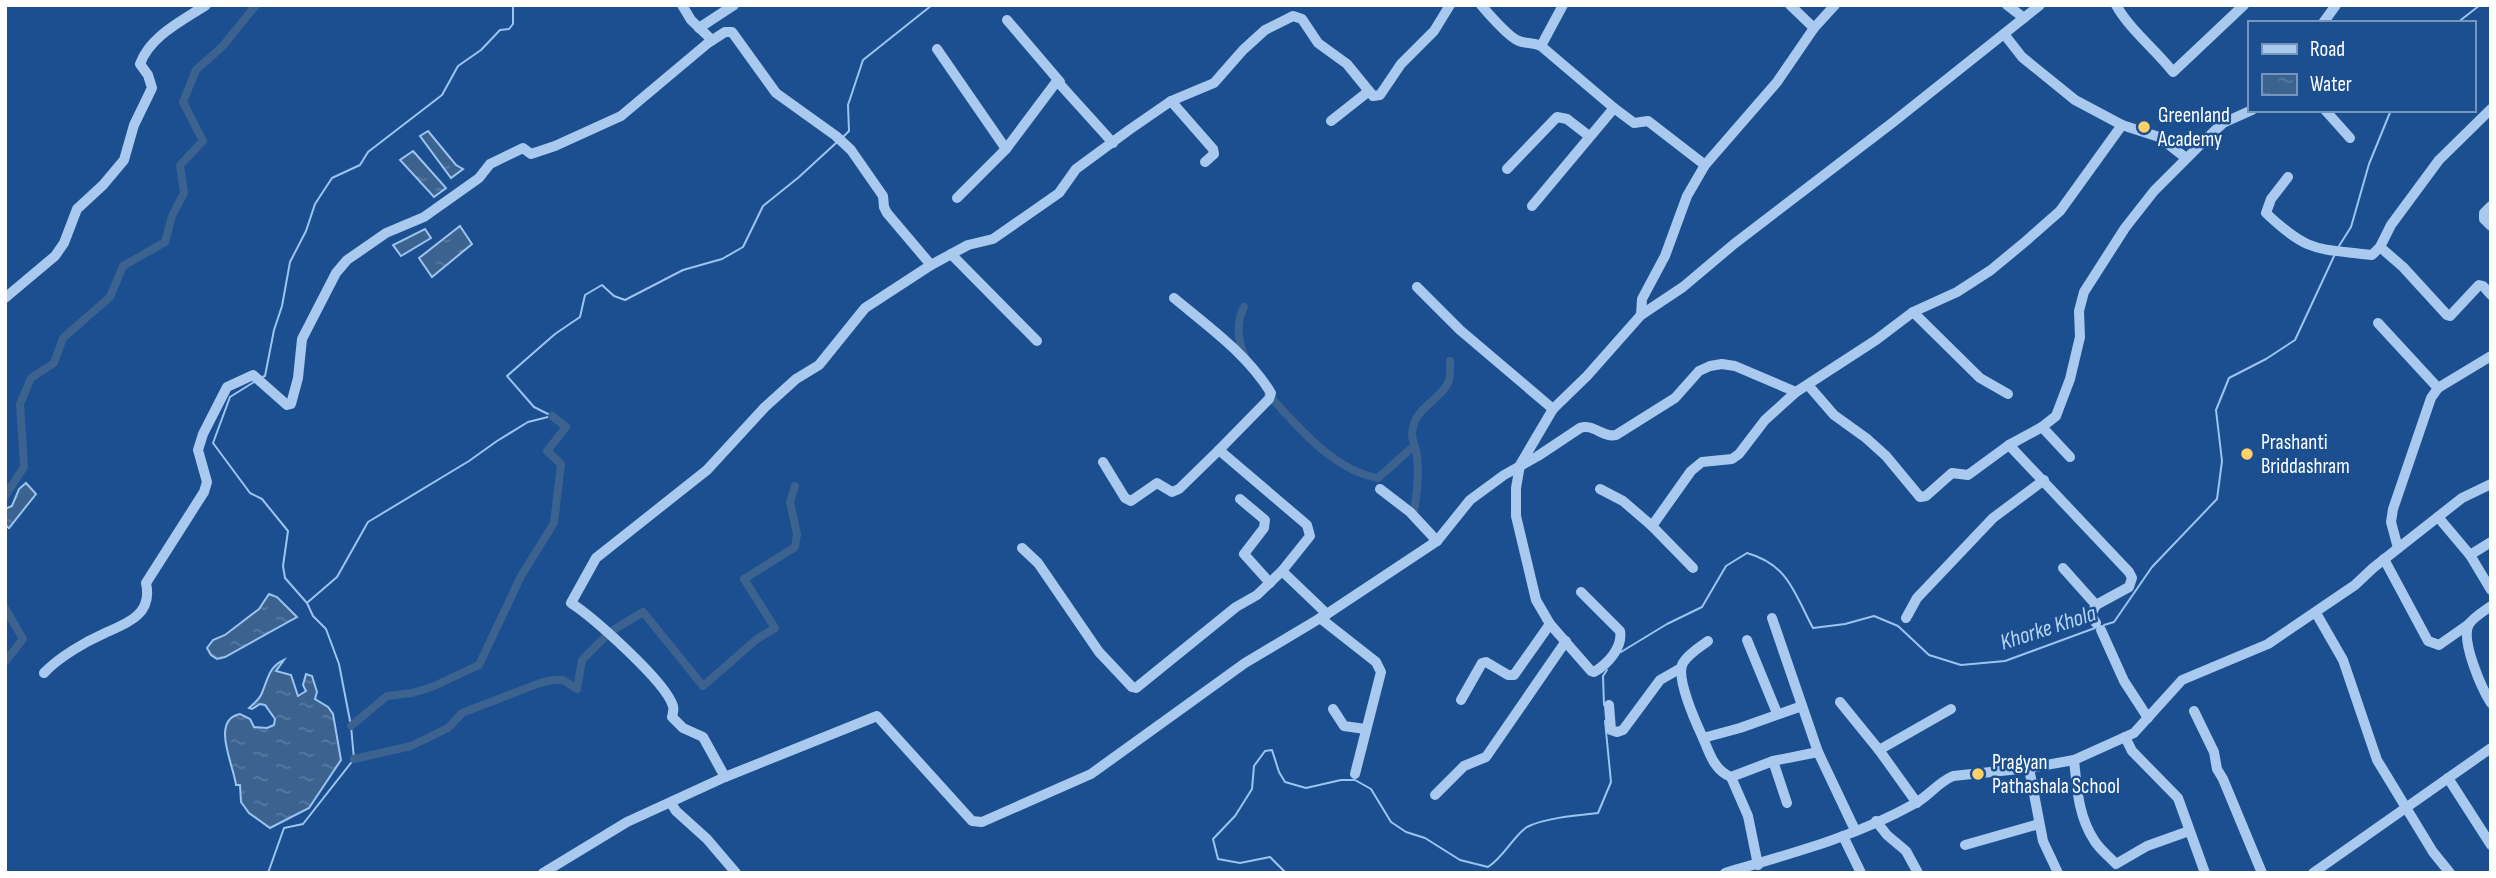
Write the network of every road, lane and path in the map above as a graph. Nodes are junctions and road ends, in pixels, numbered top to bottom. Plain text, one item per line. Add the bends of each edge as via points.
1 (206, 5) edge
2 (682, 5) edge
3 (734, 5) edge
4 (1450, 5) edge
5 (1481, 5) edge
6 (1563, 5) edge
7 (1790, 5) edge
8 (1835, 5) edge
9 (2007, 5) edge
10 (2040, 5) edge
11 (2116, 5) edge
12 (2244, 5) edge
13 (2336, 5) edge
14 (2024, 18) junction
15 (1007, 20) dead end
16 (2324, 21) edge
17 (699, 28) junction
18 (1814, 28) junction
19 (2004, 34) junction
20 (712, 40) junction
21 (1541, 46) junction
22 (937, 49) dead end
23 (1060, 82) junction
24 (1369, 91) junction
25 (1171, 101) junction
26 (1614, 108) junction
27 (2491, 109) edge
28 (2248, 112) edge
29 (2327, 112) edge
30 (1331, 121) dead end
31 (2122, 125) junction
32 (1589, 136) junction
33 (2350, 138) dead end
34 (1113, 143) junction
35 (1006, 149) junction
36 (2186, 158) junction
37 (1205, 162) dead end
38 (1705, 165) junction
39 (1507, 169) dead end
40 (2288, 177) dead end
41 (957, 198) dead end
42 (1532, 206) dead end
43 (2491, 206) edge
44 (2491, 226) edge
45 (2380, 247) junction
46 (951, 254) junction
47 (931, 265) junction
48 (1417, 287) dead end
49 (2491, 295) edge
50 (5, 298) edge
51 (1174, 298) dead end
52 (1913, 312) junction
53 (1641, 315) junction
54 (2378, 323) dead end
55 (1037, 341) dead end
56 (2491, 356) edge
57 (1808, 385) junction
58 (2438, 388) junction
59 (1796, 392) junction
60 (2008, 394) dead end
61 (1553, 409) junction
62 (2042, 427) junction
63 (2009, 445) junction
64 (1219, 450) junction
65 (2070, 457) dead end
66 (1102, 462) dead end
67 (1520, 465) junction
68 (2044, 480) junction
69 (2491, 484) edge
70 (1380, 489) dead end
71 (1600, 489) dead end
72 (1240, 499) dead end
73 (2438, 517) junction
74 (1652, 526) junction
75 (1437, 541) junction
76 (2491, 542) edge
77 (1022, 548) dead end
78 (2398, 548) junction
79 (2470, 555) junction
80 (2384, 559) junction
81 (1693, 568) dead end
82 (2063, 569) dead end
83 (1282, 571) junction
84 (1270, 583) junction
85 (2491, 590) edge
86 (1581, 592) dead end
87 (2096, 605) junction
88 (2491, 606) edge
89 (2316, 613) junction
90 (1324, 616) junction
91 (1772, 618) dead end
92 (1906, 618) dead end
93 (1550, 624) junction
94 (2469, 624) junction
95 (1747, 640) dead end
96 (1566, 641) junction
97 (1708, 641) dead end
98 (1681, 668) junction
99 (44, 673) dead end
100 (1461, 699) dead end
101 (1840, 702) dead end
102 (2491, 703) edge
103 (1609, 705) dead end
104 (1802, 706) junction
105 (1333, 709) dead end
106 (1951, 709) dead end
107 (2194, 711) dead end
108 (1777, 713) junction
109 (2148, 718) junction
110 (1365, 729) junction
111 (2125, 737) junction
112 (1703, 738) junction
113 (2491, 748) edge
114 (1879, 750) junction
115 (1818, 752) junction
116 (2074, 760) junction
117 (1773, 761) junction
118 (2029, 768) junction
119 (1355, 774) dead end
120 (725, 777) junction
121 (1731, 777) junction
122 (2448, 778) junction
123 (1434, 795) dead end
124 (671, 803) junction
125 (1787, 803) dead end
126 (1917, 803) junction
127 (2405, 808) junction
128 (1876, 821) junction
129 (2039, 824) junction
130 (1855, 830) junction
131 (2189, 831) junction
132 (1843, 836) junction
133 (1965, 845) dead end
134 (2491, 845) edge
135 (1758, 865) junction
136 (544, 873) edge
137 (736, 873) edge
138 (1725, 873) edge
139 (1861, 873) edge
140 (1918, 873) edge
141 (2058, 873) edge
142 (2204, 873) edge
143 (2262, 873) edge
144 (2313, 873) edge
145 (2450, 873) edge

1 - 50 street via 168,29 141,59 152,88 134,124 124,160 77,209 55,256
2 - 17 street
3 - 17 street
4 - 24 street via 1434,32 1401,64 1380,95
5 - 21 street via 1512,36
6 - 21 street
7 - 18 street
8 - 18 street
9 - 14 street
10 - 14 street
11 - 12 street via 2173,72
13 - 16 street
14 - 19 street
15 - 23 street
17 - 20 street
18 - 38 street via 1777,82
19 - 31 street via 2022,57 2075,100
19 - 53 street via 1683,287
20 - 47 street via 732,32 776,93 840,139 883,196 887,213
20 - 99 street via 621,116 555,146 531,154 523,148 490,164 479,178 424,217 386,233 347,260 302,339 291,404 253,375 227,387 198,450 207,482 204,492 146,583 147,601 140,614 72,651
21 - 26 street
22 - 35 street
23 - 34 street
23 - 35 street via 1055,82
24 - 25 street via 1347,64 1318,43 1302,19 1293,16 1265,30 1214,83
24 - 30 street
25 - 34 street
25 - 37 street via 1213,149 1214,155
26 - 32 street
26 - 38 street via 1634,123 1648,121
27 - 45 street via 2439,160
28 - 36 street via 2223,123
29 - 33 street
31 - 36 street via 2159,138
31 - 52 street via 2060,211 1991,270
32 - 39 street via 1557,117
32 - 42 street
34 - 46 street via 1076,169 1059,193 993,239
35 - 41 street
36 - 62 street via 2125,228 2084,292 2070,379 2056,416
38 - 53 street via 1642,299
40 - 45 street via 2266,213 2286,232 2322,251 2372,255
43 - 44 street via 2484,213
45 - 49 street via 2447,316 2479,285
46 - 47 street
46 - 55 street
47 - 120 street via 865,308 819,365 765,407 707,470 596,558 571,603 610,632 667,694 674,708 672,717 703,737
48 - 61 street
51 - 64 street via 1260,374 1271,393
52 - 57 street
52 - 60 street via 1980,378
53 - 61 street
54 - 58 street
56 - 58 street
57 - 59 street
57 - 63 street via 1834,415 1886,456 1920,496 1926,496 1952,473 1968,475
58 - 78 street via 2393,509 2391,522
59 - 67 street via 1735,366 1710,366 1699,371 1675,398 1616,435 1585,426
59 - 74 street via 1765,420 1740,454 1702,462 1691,471
61 - 67 street
62 - 63 street
62 - 65 street
63 - 68 street
64 - 66 street via 1179,489 1172,492 1157,483 1131,500 1125,498
64 - 83 street via 1309,530 1310,536
67 - 75 street via 1470,500
67 - 93 street via 1516,516 1536,600
68 - 87 street via 2132,578 2129,587
68 - 92 street via 1993,518 1917,598
69 - 73 street
70 - 75 street
71 - 74 street via 1623,501
72 - 84 street via 1265,520 1244,554
73 - 78 street
73 - 79 street
74 - 81 street
75 - 90 street
76 - 79 street
77 - 84 street via 1038,563 1099,652 1136,688
78 - 80 street
79 - 85 street
80 - 89 street
80 - 94 street via 2428,641 2439,645
82 - 87 street
83 - 84 street
83 - 90 street
86 - 96 street via 1620,631 1620,646 1594,672
87 - 109 street via 2091,615
88 - 94 street
89 - 109 street via 2268,644 2182,680
89 - 127 street via 2343,660 2376,760
90 - 110 street via 1380,665
90 - 120 street via 1245,663 1091,774 982,822 972,821 877,716
91 - 104 street
93 - 96 street
93 - 100 street via 1514,675 1482,663
94 - 102 street via 2468,647
95 - 108 street
96 - 123 street via 1486,757 1464,766
97 - 98 street via 1684,660
98 - 103 street via 1660,680 1623,730 1611,730
98 - 112 street
101 - 114 street
104 - 108 street
104 - 115 street
105 - 110 street via 1344,726
106 - 114 street
107 - 143 street
108 - 112 street
109 - 111 street
110 - 119 street
111 - 116 street
111 - 131 street via 2132,751 2178,798
112 - 121 street via 1716,766
113 - 122 street
114 - 126 street
115 - 117 street
115 - 130 street
116 - 118 street
116 - 131 street via 2084,820 2095,842 2116,864 2147,846
117 - 121 street
117 - 125 street
118 - 126 street via 1953,776
118 - 129 street
120 - 124 street
121 - 135 street via 1748,816
122 - 127 street
122 - 134 street
124 - 136 street via 627,822
124 - 137 street
126 - 128 street
127 - 144 street
127 - 145 street
128 - 130 street
128 - 140 street via 1906,851
129 - 133 street
129 - 141 street
130 - 132 street
131 - 142 street
132 - 135 street
132 - 139 street
135 - 138 street

